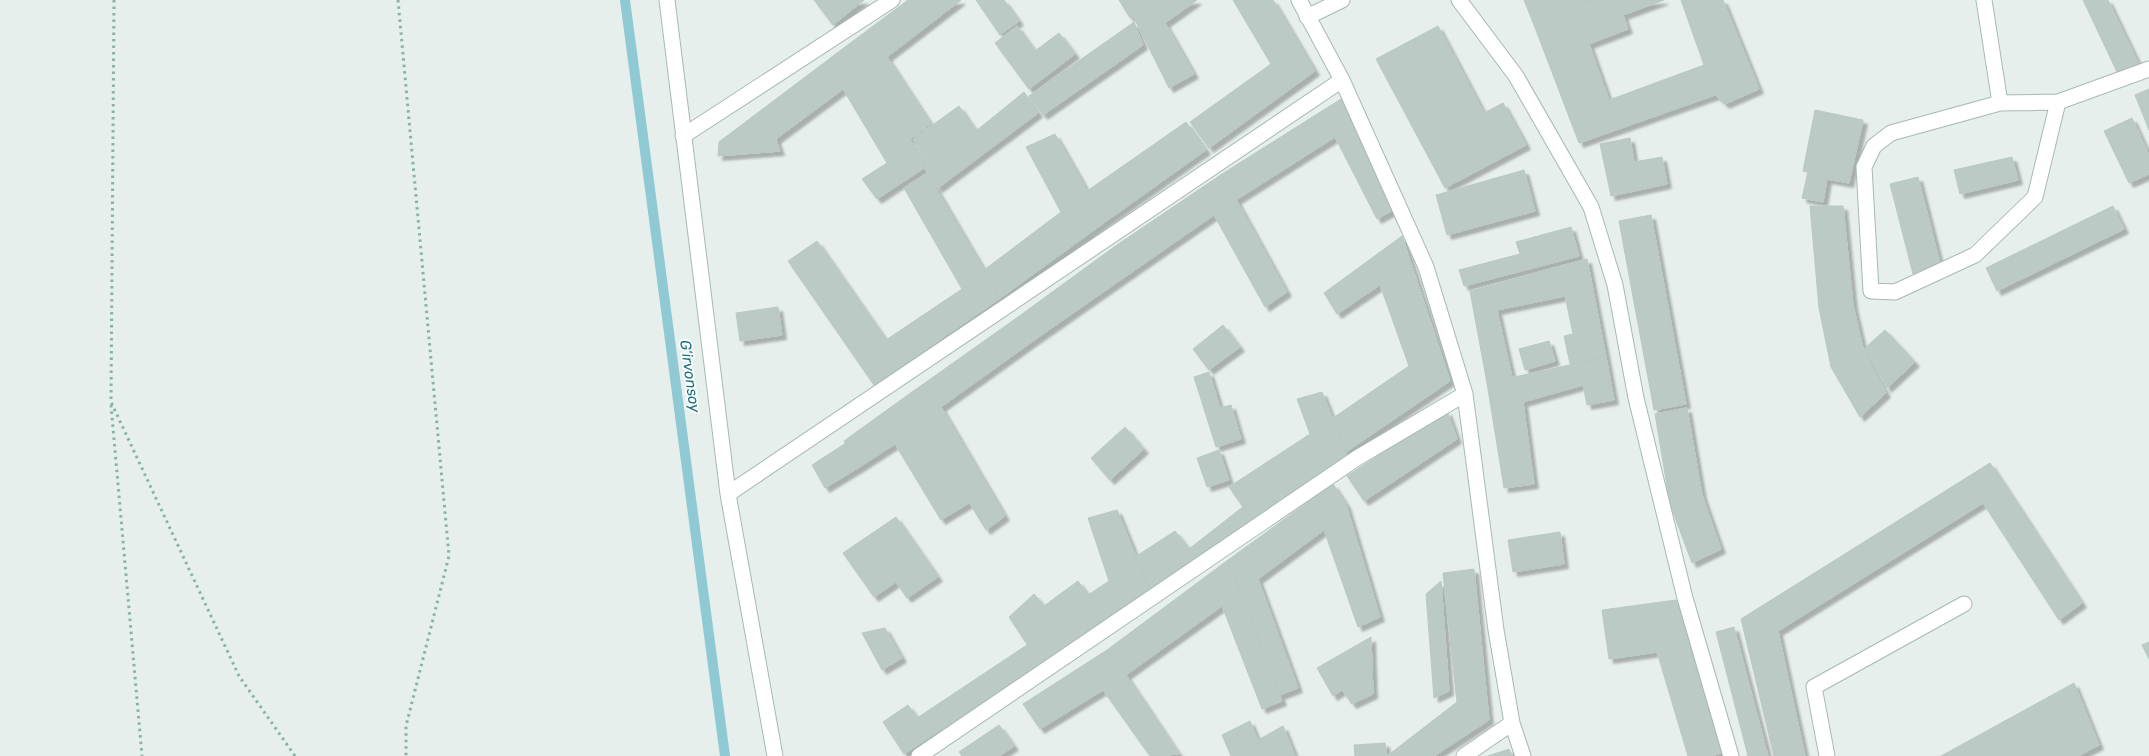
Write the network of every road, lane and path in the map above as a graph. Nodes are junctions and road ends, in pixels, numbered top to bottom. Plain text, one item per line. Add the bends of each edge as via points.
1 (114, 0) edge
2 (398, 0) edge
3 (667, 0) edge
4 (892, 0) edge
5 (1299, 0) edge
6 (1342, 0) edge
7 (1459, 0) edge
8 (1984, 0) edge
9 (1307, 16) junction
10 (2149, 69) edge
11 (1342, 80) junction
12 (2058, 102) junction
13 (2000, 103) junction
14 (683, 136) junction
15 (1465, 394) junction
16 (111, 402) junction
17 (728, 494) junction
18 (1964, 604) dead end
19 (1512, 724) junction
20 (142, 756) edge
21 (295, 756) edge
22 (406, 756) edge
23 (775, 756) edge
24 (919, 756) edge
25 (1464, 756) edge
26 (1523, 756) edge
27 (1731, 756) edge
28 (1827, 756) edge

1 - 16 path
2 - 22 path via 449,556 406,726
3 - 14 street
4 - 14 street
5 - 9 street
6 - 9 street
7 - 27 street via 1516,76 1591,207 1614,285 1636,398 1685,598
8 - 13 street
9 - 11 street
10 - 12 street
11 - 15 street via 1426,267
11 - 17 street
12 - 13 street
12 - 13 street via 2035,197 1975,255 1895,292 1871,291 1864,167 1874,146 1891,133
14 - 17 street
15 - 19 street via 1496,630
15 - 24 street via 1357,458
16 - 20 path
16 - 21 path via 239,676
17 - 23 street
18 - 28 street via 1814,687
19 - 25 street
19 - 26 street

